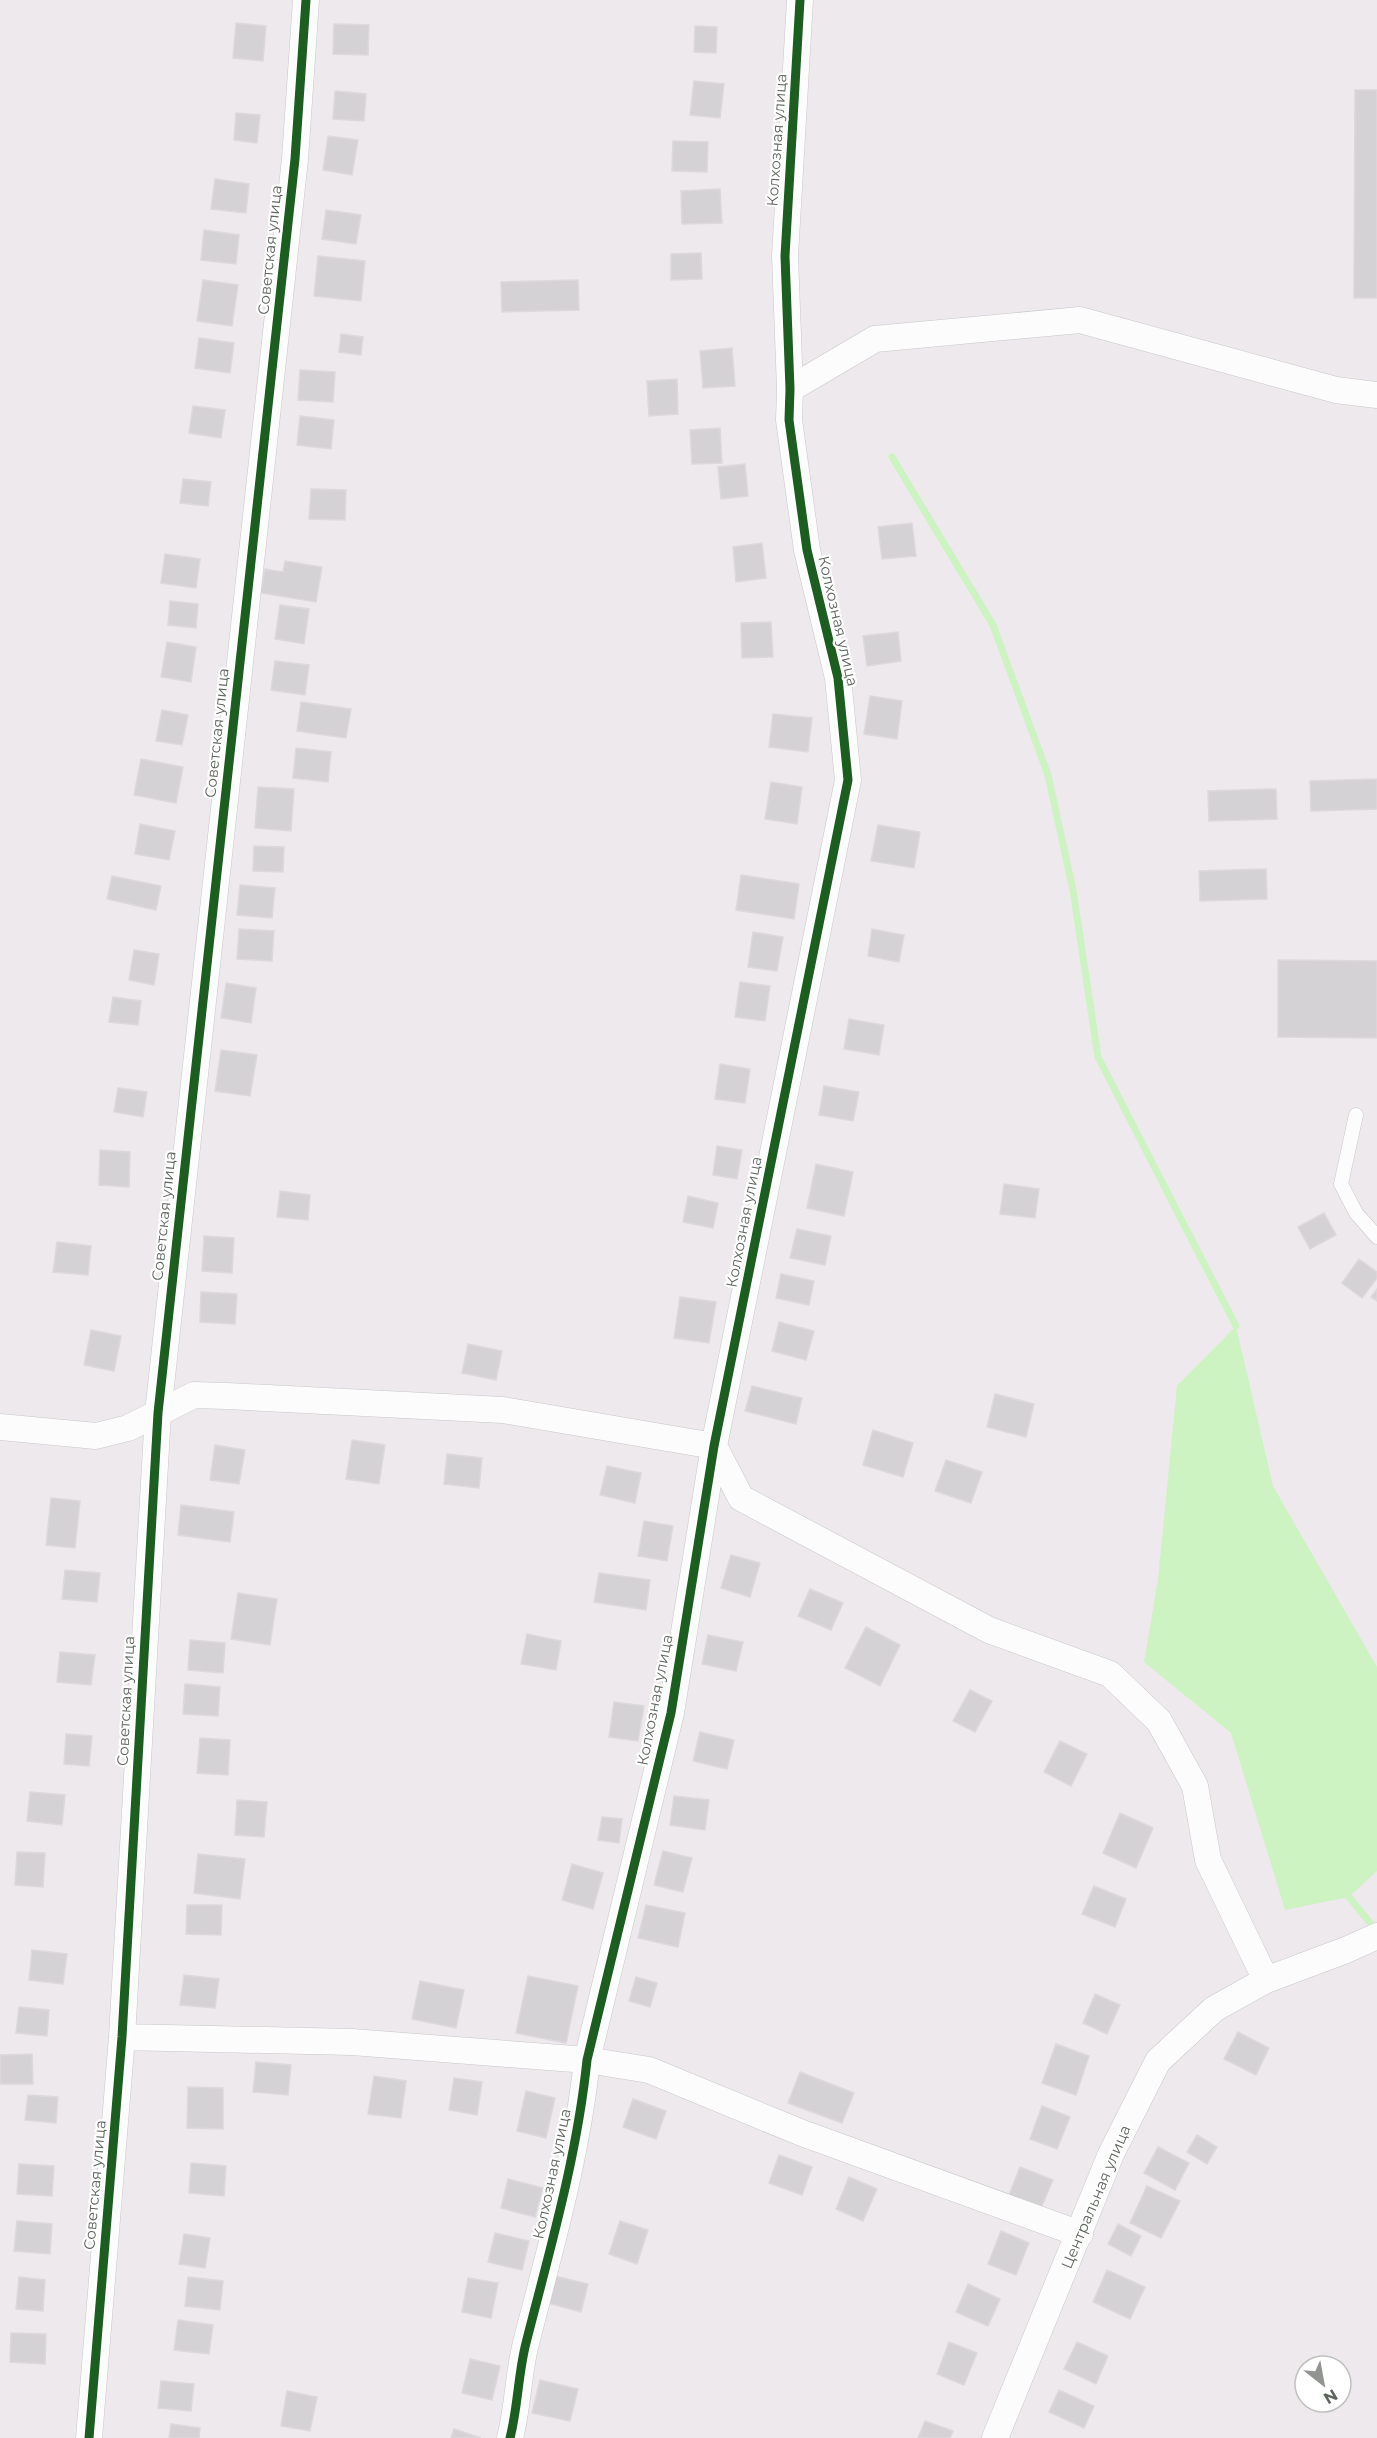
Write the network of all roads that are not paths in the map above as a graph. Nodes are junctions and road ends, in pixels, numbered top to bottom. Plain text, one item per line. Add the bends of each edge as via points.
1 (306, 0) edge
2 (800, 0) edge
3 (790, 389) junction
4 (1377, 395) edge
5 (1356, 1115) dead end
6 (1377, 1237) edge
7 (158, 1413) junction
8 (0, 1427) edge
9 (714, 1446) junction
10 (1377, 1936) edge
11 (1266, 1980) junction
12 (122, 2037) junction
13 (587, 2060) junction
14 (1080, 2234) junction
15 (89, 2438) edge
16 (510, 2438) edge
17 (995, 2438) edge

1 - 7 street, Советская улица via 295,159
2 - 3 street, Колхозная улица via 785,256
3 - 4 street via 875,339 1080,320 1336,390
3 - 9 street, Колхозная улица via 789,420 807,550 837,678 848,780
5 - 6 lane via 1341,1184 1356,1213
7 - 8 street via 128,1428 96,1436
7 - 9 street via 194,1395 503,1410
7 - 12 street, Советская улица
9 - 11 street via 741,1498 989,1630 1110,1674 1159,1721 1195,1786 1208,1860
9 - 13 street, Колхозная улица via 671,1713
10 - 11 street, Центральная улица
11 - 14 street, Центральная улица via 1214,2009 1158,2061 1111,2154
12 - 13 street via 352,2042
12 - 15 street, Советская улица
13 - 14 street via 649,2070 802,2133
13 - 16 street, Колхозная улица via 582,2114 525,2345
14 - 17 street, Центральная улица

